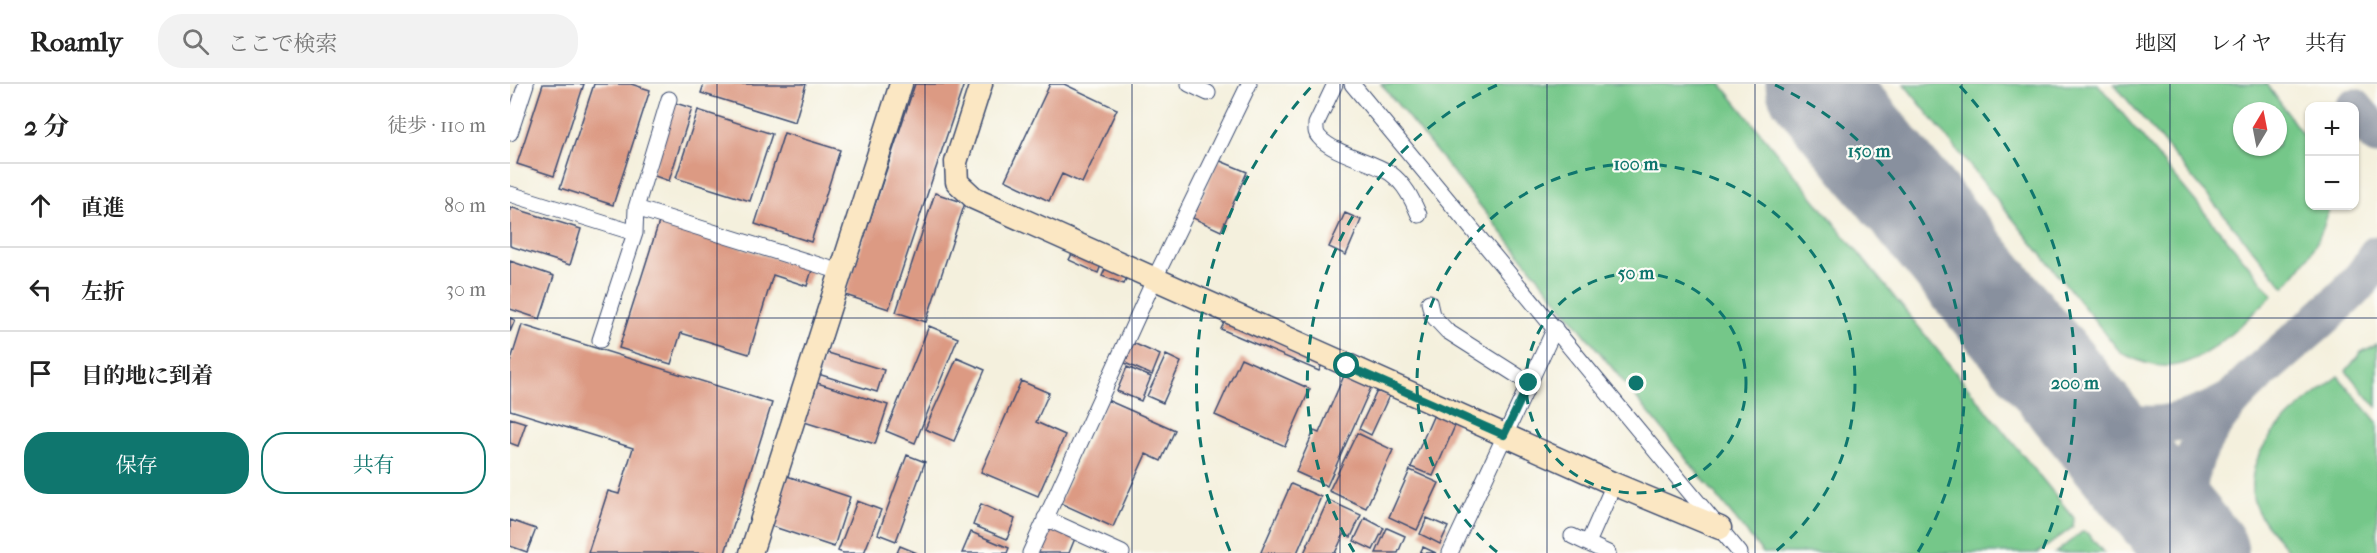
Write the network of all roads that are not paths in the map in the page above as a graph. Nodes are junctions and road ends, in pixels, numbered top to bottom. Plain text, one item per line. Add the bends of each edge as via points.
1 (526, 84) edge
2 (901, 84) edge
3 (981, 84) edge
4 (1249, 84) edge
5 (1335, 84) edge
6 (1353, 84) edge
7 (669, 99) dead end
8 (510, 133) edge
9 (510, 194) edge
10 (636, 208) junction
11 (1419, 215) dead end
12 (634, 233) junction
13 (841, 272) junction
14 (1154, 280) junction
15 (1429, 302) dead end
16 (1555, 328) junction
17 (600, 340) dead end
18 (1529, 383) junction
19 (1504, 435) junction
20 (1614, 484) junction
21 (1045, 518) junction
22 (1720, 528) junction
23 (1572, 536) dead end
24 (1588, 543) junction
25 (751, 553) edge
26 (1029, 553) edge
27 (1122, 553) edge
28 (1450, 553) edge
29 (1608, 553) edge
30 (1740, 553) edge

1 - 8 street
2 - 13 street
3 - 14 street via 956,162 957,182 974,198
4 - 14 street
5 - 11 street via 1316,124 1319,137 1391,174 1403,185
6 - 16 street
7 - 10 street
9 - 12 street
10 - 12 street
10 - 13 street
12 - 17 street
13 - 25 street
14 - 19 street
14 - 21 street
15 - 18 street via 1432,315 1447,331
16 - 18 street
16 - 22 street
18 - 19 street
19 - 20 street
19 - 28 street
20 - 22 street
20 - 24 street
21 - 26 street
21 - 27 street
22 - 30 street
23 - 24 street
24 - 29 street

